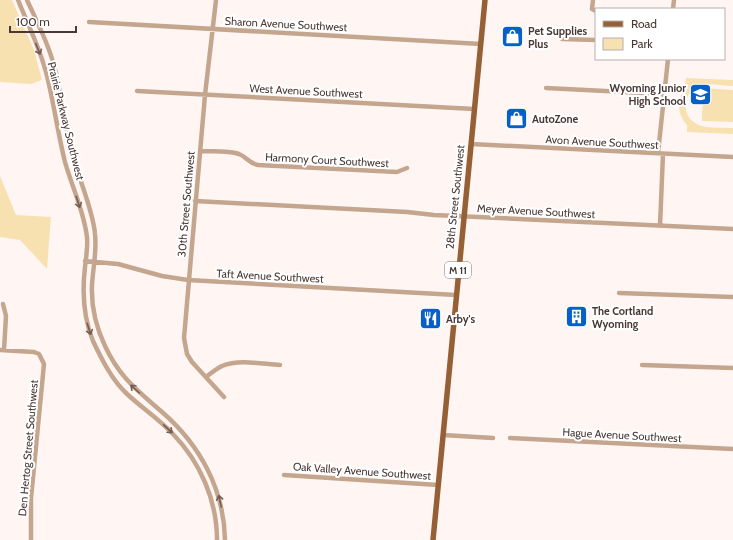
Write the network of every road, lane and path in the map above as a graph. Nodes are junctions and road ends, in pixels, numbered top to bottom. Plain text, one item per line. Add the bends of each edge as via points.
1 (18, 0) edge
2 (27, 0) edge
3 (216, 0) edge
4 (485, 0) edge
5 (593, 0) edge
6 (594, 10) edge
7 (89, 22) dead end
8 (213, 29) junction
9 (562, 39) dead end
10 (595, 40) edge
11 (481, 44) junction
12 (668, 60) edge
13 (546, 88) dead end
14 (137, 91) dead end
15 (664, 94) junction
16 (205, 95) junction
17 (474, 109) junction
18 (471, 144) junction
19 (200, 151) junction
20 (661, 154) junction
21 (733, 157) edge
22 (407, 168) dead end
23 (196, 201) junction
24 (463, 217) junction
25 (660, 226) junction
26 (733, 229) edge
27 (85, 261) junction
28 (94, 262) junction
29 (188, 280) junction
30 (619, 293) dead end
31 (456, 295) junction
32 (733, 297) edge
33 (3, 304) dead end
34 (2, 350) edge
35 (109, 354) junction
36 (102, 358) junction
37 (280, 364) dead end
38 (642, 365) dead end
39 (733, 368) edge
40 (206, 377) junction
41 (224, 397) dead end
42 (442, 435) junction
43 (493, 438) dead end
44 (510, 438) dead end
45 (733, 449) edge
46 (284, 475) dead end
47 (438, 485) junction
48 (32, 540) edge
49 (217, 540) edge
50 (225, 540) edge
51 (433, 540) edge

1 -> 27 street, Prairie Parkway Southwest via 47,76 65,163 85,225
2 - 28 street, Prairie Parkway Southwest via 56,72 72,154 92,216 95,233
3 - 8 street, 30th Street Southwest
4 - 11 main road, 28th Street Southwest / M 11
5 - 6 street
7 - 8 street, Sharon Avenue Southwest
8 - 11 street, Sharon Avenue Southwest
8 - 16 street, 30th Street Southwest
9 - 10 street
11 - 17 main road, 28th Street Southwest / M 11
12 - 15 street
13 - 15 street
14 - 16 street, West Avenue Southwest
15 - 20 street
16 - 17 street, West Avenue Southwest
16 - 19 street, 30th Street Southwest
17 - 18 main road, 28th Street Southwest / M 11
18 - 20 street, Avon Avenue Southwest
18 - 24 main road, 28th Street Southwest / M 11
19 - 22 street, Harmony Court Southwest via 239,154 252,164 258,165 397,172
19 - 23 street, 30th Street Southwest
20 - 21 street, Avon Avenue Southwest
20 - 25 street
23 - 24 street, Meyer Avenue Southwest
23 - 29 street, 30th Street Southwest
24 - 25 street, Meyer Avenue Southwest
24 - 31 main road, 28th Street Southwest / M 11
25 - 26 street, Meyer Avenue Southwest
27 - 28 street, Taft Avenue Southwest
27 -> 36 street, Prairie Parkway Southwest via 84,308 93,340
28 - 29 street, Taft Avenue Southwest via 118,264
28 - 35 street, Prairie Parkway Southwest via 93,307 99,332
29 - 31 street, Taft Avenue Southwest
29 - 40 street, 30th Street Southwest via 185,345 192,362
30 - 32 street
31 - 42 main road, 28th Street Southwest / M 11
33 - 34 street via 6,316
34 - 48 street, Den Hertog Street Southwest via 34,352 40,354 44,364 31,502
35 - 36 street
50 -> 35 street, Prairie Parkway Southwest via 220,499 201,456 182,432 123,376
36 -> 49 street, Prairie Parkway Southwest via 119,385 174,434 196,464 211,498
37 - 40 street via 229,364 216,369
38 - 39 street
40 - 41 street, 30th Street Southwest
42 - 43 street
42 - 47 main road, 28th Street Southwest / M 11
44 - 45 street, Hague Avenue Southwest
46 - 47 street, Oak Valley Avenue Southwest
47 - 51 main road, 28th Street Southwest / M 11

